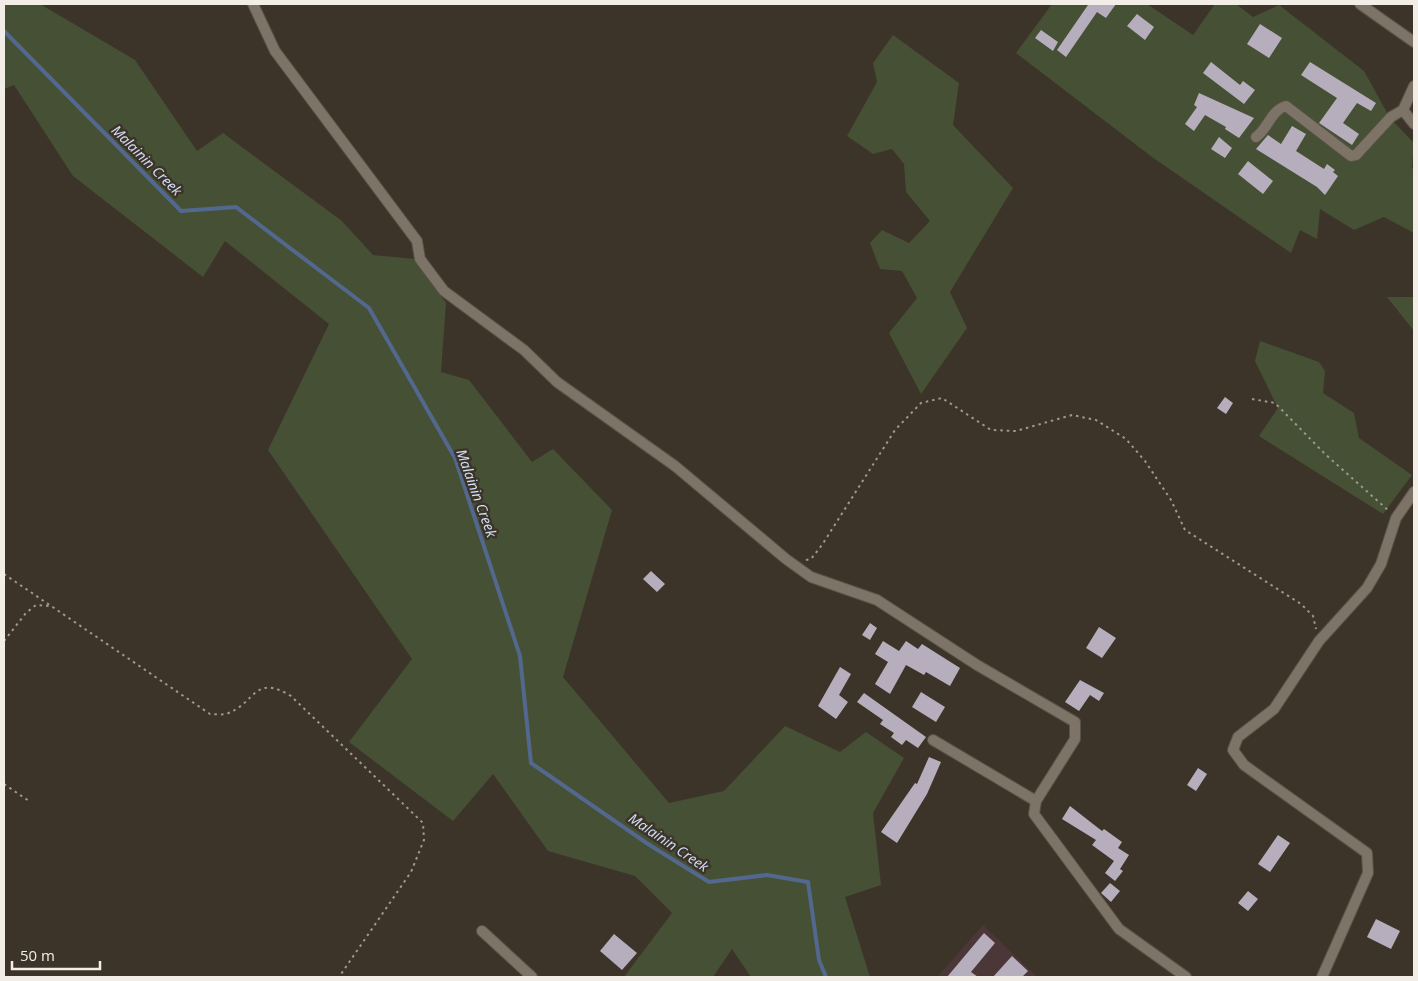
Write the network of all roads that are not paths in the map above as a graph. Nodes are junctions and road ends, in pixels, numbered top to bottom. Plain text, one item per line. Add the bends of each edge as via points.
1 (253, 4) edge
2 (1360, 4) edge
3 (1414, 42) edge
4 (1414, 86) edge
5 (1403, 110) junction
6 (1414, 124) edge
7 (1256, 138) dead end
8 (1414, 492) edge
9 (933, 740) dead end
10 (1036, 801) junction
11 (482, 930) dead end
12 (532, 977) edge
13 (1186, 977) edge
14 (1322, 977) edge

1 - 10 street via 275,51 416,241 420,259 444,291 524,350 557,382 675,466 811,577 876,600 977,665 1075,722 1075,739
2 - 3 street
4 - 5 street
5 - 6 street
5 - 7 street via 1391,117 1356,155 1351,156 1286,106 1276,112
8 - 14 street via 1396,518 1381,564 1367,588 1319,641 1274,710 1238,737 1233,750 1244,765 1367,853 1368,873
9 - 10 street
10 - 13 street via 1034,814 1119,929
11 - 12 street

